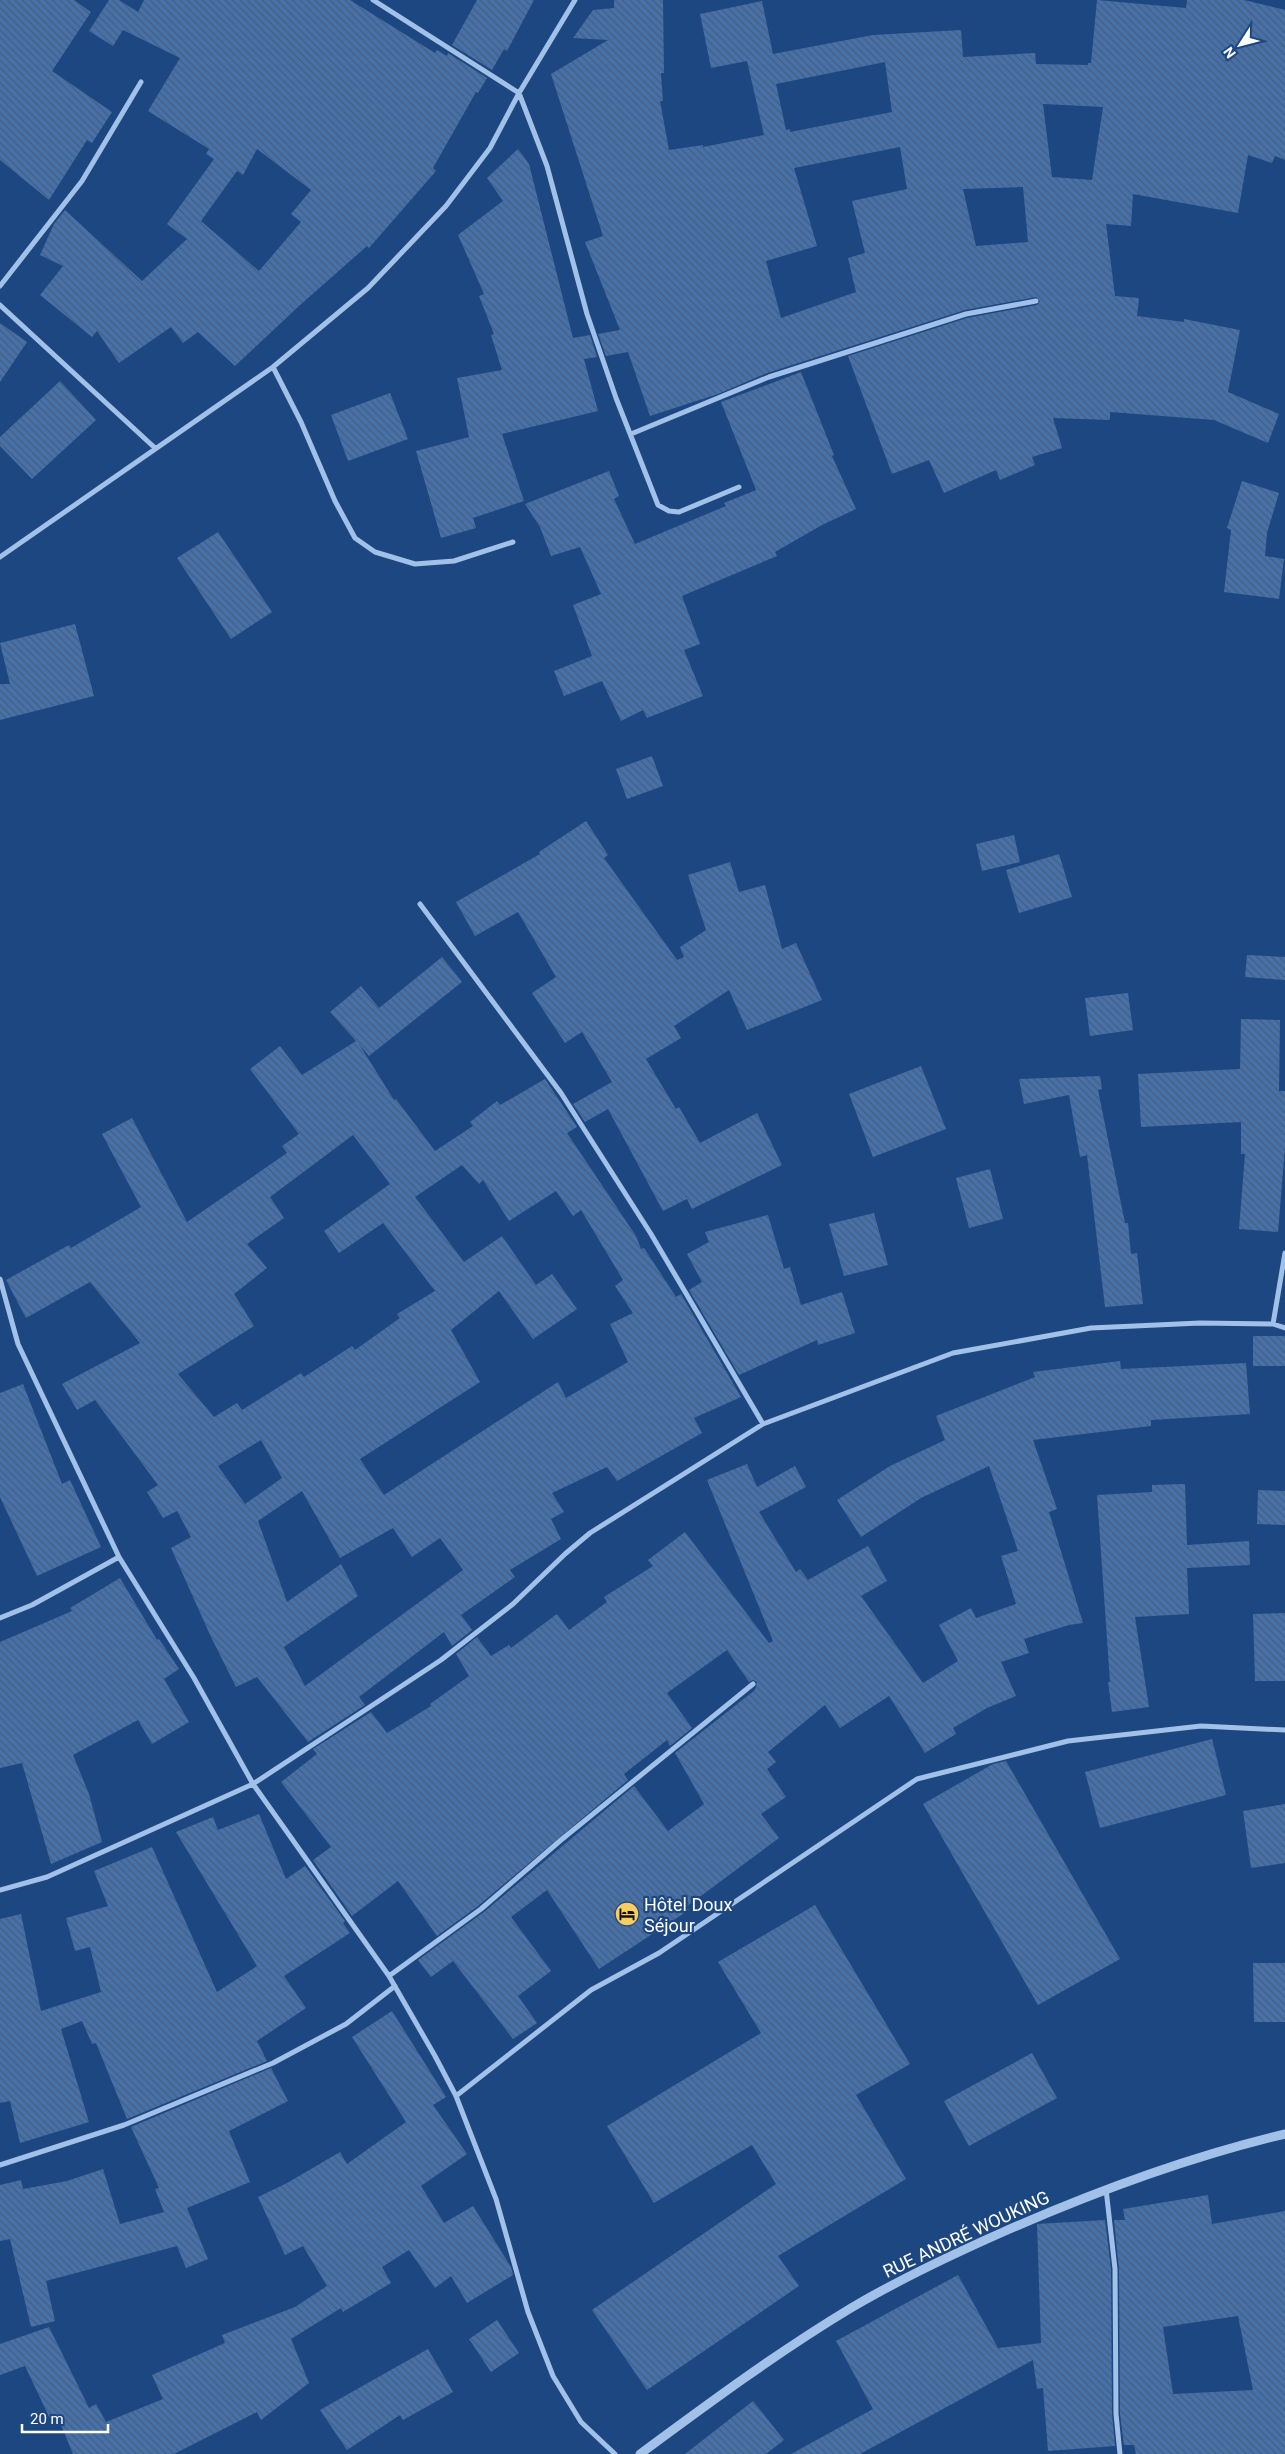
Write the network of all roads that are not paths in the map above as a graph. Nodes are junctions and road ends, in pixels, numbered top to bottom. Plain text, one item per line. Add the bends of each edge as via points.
1 (373, 0) edge
2 (575, 0) edge
3 (141, 82) dead end
4 (519, 93) junction
5 (0, 286) edge
6 (1036, 301) dead end
7 (0, 305) edge
8 (273, 368) junction
9 (631, 434) junction
10 (155, 448) junction
11 (739, 487) dead end
12 (513, 542) dead end
13 (0, 557) edge
14 (420, 904) dead end
15 (1285, 1253) edge
16 (0, 1279) edge
17 (1272, 1324) junction
18 (1285, 1328) edge
19 (763, 1424) junction
20 (119, 1558) junction
21 (0, 1618) edge
22 (753, 1684) dead end
23 (1285, 1730) edge
24 (253, 1784) junction
25 (0, 1890) edge
26 (389, 1976) junction
27 (395, 1986) junction
28 (456, 2096) junction
29 (1285, 2134) edge
30 (0, 2165) edge
31 (1106, 2189) junction
32 (615, 2454) edge
33 (640, 2454) edge
34 (1120, 2454) edge

1 - 4 street
2 - 4 street
3 - 5 street via 82,181
4 - 8 street via 490,148 446,206 368,288
4 - 9 street via 547,166 587,314
6 - 9 street via 966,314 769,377
7 - 10 street
8 - 10 street
8 - 12 street via 355,538 375,552 415,564 454,561
9 - 11 street via 655,499 658,505 669,511 679,512
10 - 13 street
14 - 19 street via 561,1093 651,1234
15 - 17 street
16 - 20 street via 18,1344
17 - 18 street
17 - 19 street via 1200,1323 1091,1328 953,1353
19 - 24 street via 590,1533 513,1604 441,1660
20 - 21 street via 32,1605
20 - 24 street via 194,1678
22 - 26 street via 481,1909
23 - 28 street via 1202,1726 1068,1741 917,1780 659,1953 591,1990
24 - 25 street via 47,1877
24 - 26 street
26 - 27 street
27 - 28 street
27 - 30 street via 346,2024 273,2063 124,2125
28 - 32 street via 496,2198 528,2312 553,2376 581,2422
29 - 31 street, RUE ANDRÉ WOUKING
31 - 33 street, RUE ANDRÉ WOUKING via 942,2258 852,2308 728,2389
31 - 34 street via 1115,2269 1116,2414

